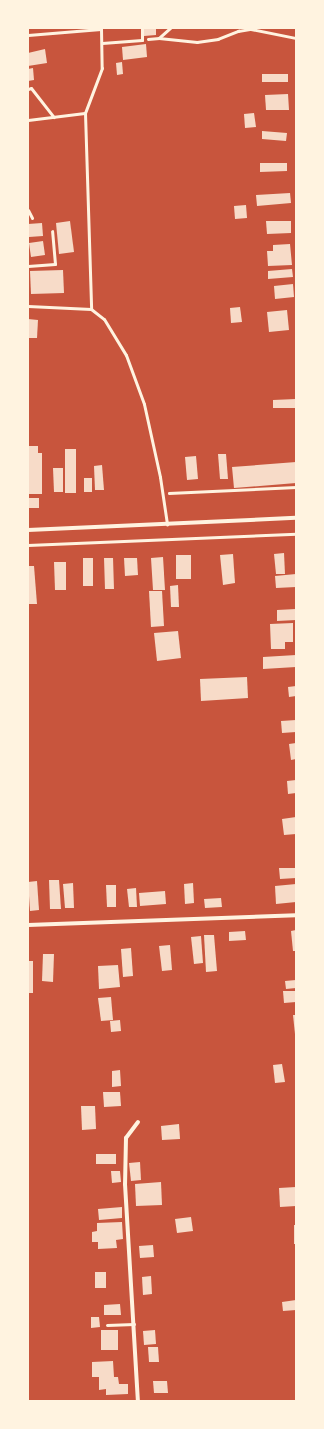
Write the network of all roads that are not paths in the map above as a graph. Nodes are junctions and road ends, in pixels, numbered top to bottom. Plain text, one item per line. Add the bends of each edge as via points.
1 (142, 28) edge
2 (28, 35) edge
3 (102, 43) junction
4 (28, 89) edge
5 (85, 113) junction
6 (54, 117) junction
7 (28, 120) edge
8 (28, 210) edge
9 (32, 218) dead end
10 (52, 231) dead end
11 (28, 266) edge
12 (28, 306) edge
13 (91, 309) junction
14 (296, 518) edge
15 (167, 524) junction
16 (28, 530) edge
17 (296, 915) edge
18 (28, 925) edge
19 (138, 1122) dead end
20 (134, 1324) junction
21 (107, 1325) dead end
22 (138, 1401) edge

1 - 3 lane via 142,40
2 - 3 lane via 101,29
3 - 5 lane via 102,68
4 - 6 lane via 31,88
5 - 6 lane
5 - 13 lane
6 - 7 lane
8 - 9 lane
10 - 11 lane via 55,264
12 - 13 lane
13 - 15 lane via 104,319 126,355 144,404
14 - 15 street
15 - 16 street
17 - 18 street
19 - 20 street via 126,1138 125,1176
20 - 21 lane
20 - 22 street

